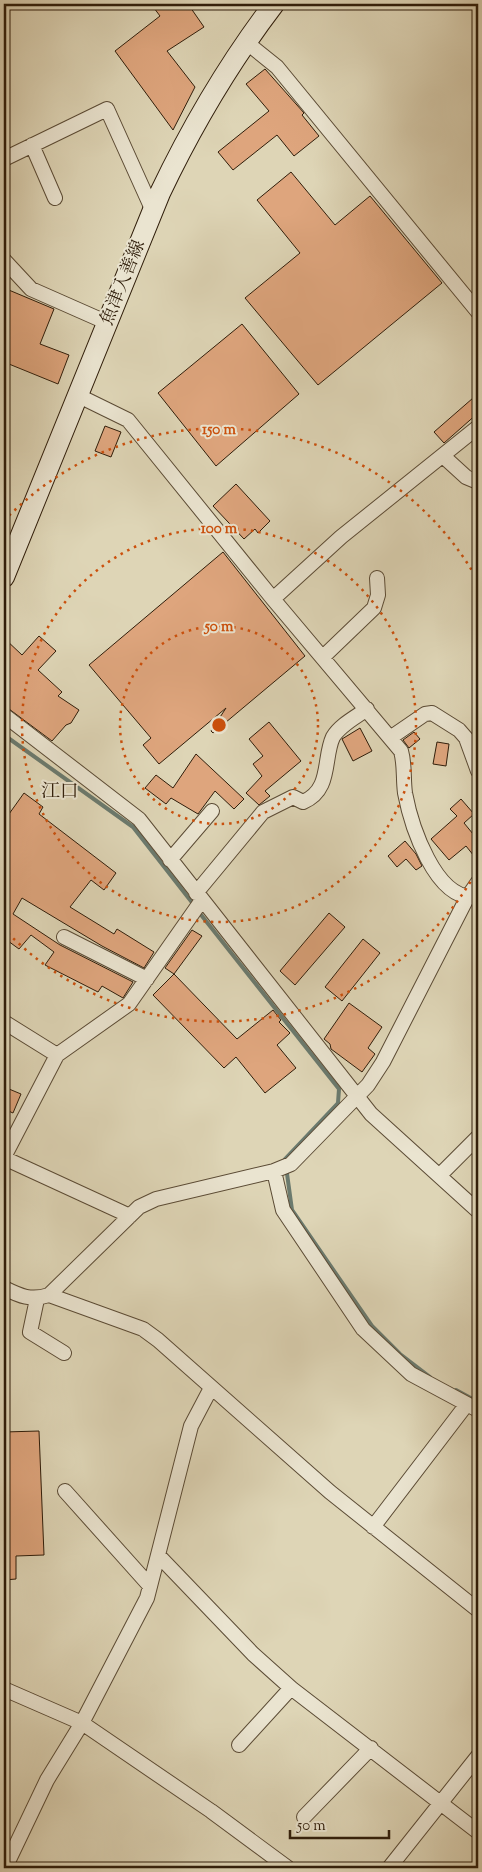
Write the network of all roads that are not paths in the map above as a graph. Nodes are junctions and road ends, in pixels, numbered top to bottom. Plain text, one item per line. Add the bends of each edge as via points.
1 (274, 4) edge
2 (246, 42) junction
3 (32, 145) junction
4 (4, 159) edge
5 (55, 198) dead end
6 (153, 211) junction
7 (4, 260) edge
8 (478, 312) edge
9 (108, 324) junction
10 (79, 396) junction
11 (478, 427) edge
12 (443, 456) junction
13 (478, 482) edge
14 (4, 577) edge
15 (377, 578) dead end
16 (273, 599) junction
17 (323, 657) junction
18 (367, 709) junction
19 (4, 715) edge
20 (390, 738) junction
21 (478, 771) edge
22 (212, 811) dead end
23 (170, 860) junction
24 (478, 882) edge
25 (199, 897) junction
26 (472, 898) edge
27 (64, 937) dead end
28 (147, 979) junction
29 (4, 1022) edge
30 (57, 1055) junction
31 (357, 1096) junction
32 (478, 1136) edge
33 (4, 1157) edge
34 (274, 1171) junction
35 (440, 1175) junction
36 (478, 1211) edge
37 (130, 1216) junction
38 (4, 1288) edge
39 (43, 1297) junction
40 (64, 1353) dead end
41 (212, 1388) junction
42 (473, 1407) edge
43 (65, 1491) dead end
44 (373, 1526) junction
45 (158, 1555) junction
46 (150, 1586) junction
47 (478, 1610) edge
48 (291, 1688) junction
49 (4, 1689) edge
50 (82, 1723) junction
51 (238, 1745) dead end
52 (371, 1748) junction
53 (478, 1756) edge
54 (441, 1803) junction
55 (304, 1817) dead end
56 (478, 1832) edge
57 (5, 1868) edge
58 (288, 1868) edge
59 (389, 1868) edge

1 - 2 main road, 魚津入善線
2 - 6 main road, 魚津入善線 via 179,153
2 - 8 street via 277,67
3 - 4 street
3 - 5 street
3 - 6 street via 107,109
6 - 9 main road, 魚津入善線
7 - 9 street via 31,289
9 - 10 main road, 魚津入善線
10 - 14 main road, 魚津入善線
10 - 16 street via 128,420
11 - 12 street
12 - 13 street via 466,477
12 - 16 street via 341,537
15 - 17 street via 378,595 374,608
16 - 17 street
17 - 18 street
18 - 20 street
18 - 25 street via 332,738 324,780 314,793 303,802 294,797 263,812
19 - 23 street via 139,819
20 - 21 street via 425,714 432,713 466,738
20 - 26 street via 405,762 405,790 415,834 442,883
22 - 23 street
23 - 25 street
24 - 26 street
25 - 28 street
25 - 31 street
26 - 31 street via 383,1062
27 - 28 street
28 - 30 street via 129,1004
29 - 30 street
30 - 33 street
31 - 34 street via 291,1164
31 - 35 street via 371,1114
32 - 35 street
33 - 37 street
34 - 37 street via 156,1200
34 - 42 street via 283,1210 363,1329 411,1374
35 - 36 street
37 - 39 street
38 - 39 street via 24,1298
39 - 40 street via 30,1332
39 - 41 street via 143,1329
41 - 44 street
41 - 45 street via 190,1426
42 - 44 street
43 - 46 street
44 - 47 street
45 - 46 street
45 - 48 street via 253,1654
46 - 50 street
48 - 51 street
48 - 52 street
49 - 50 street
50 - 57 street via 47,1780
50 - 58 street
52 - 54 street
52 - 55 street
53 - 54 street
54 - 56 street
54 - 59 street

